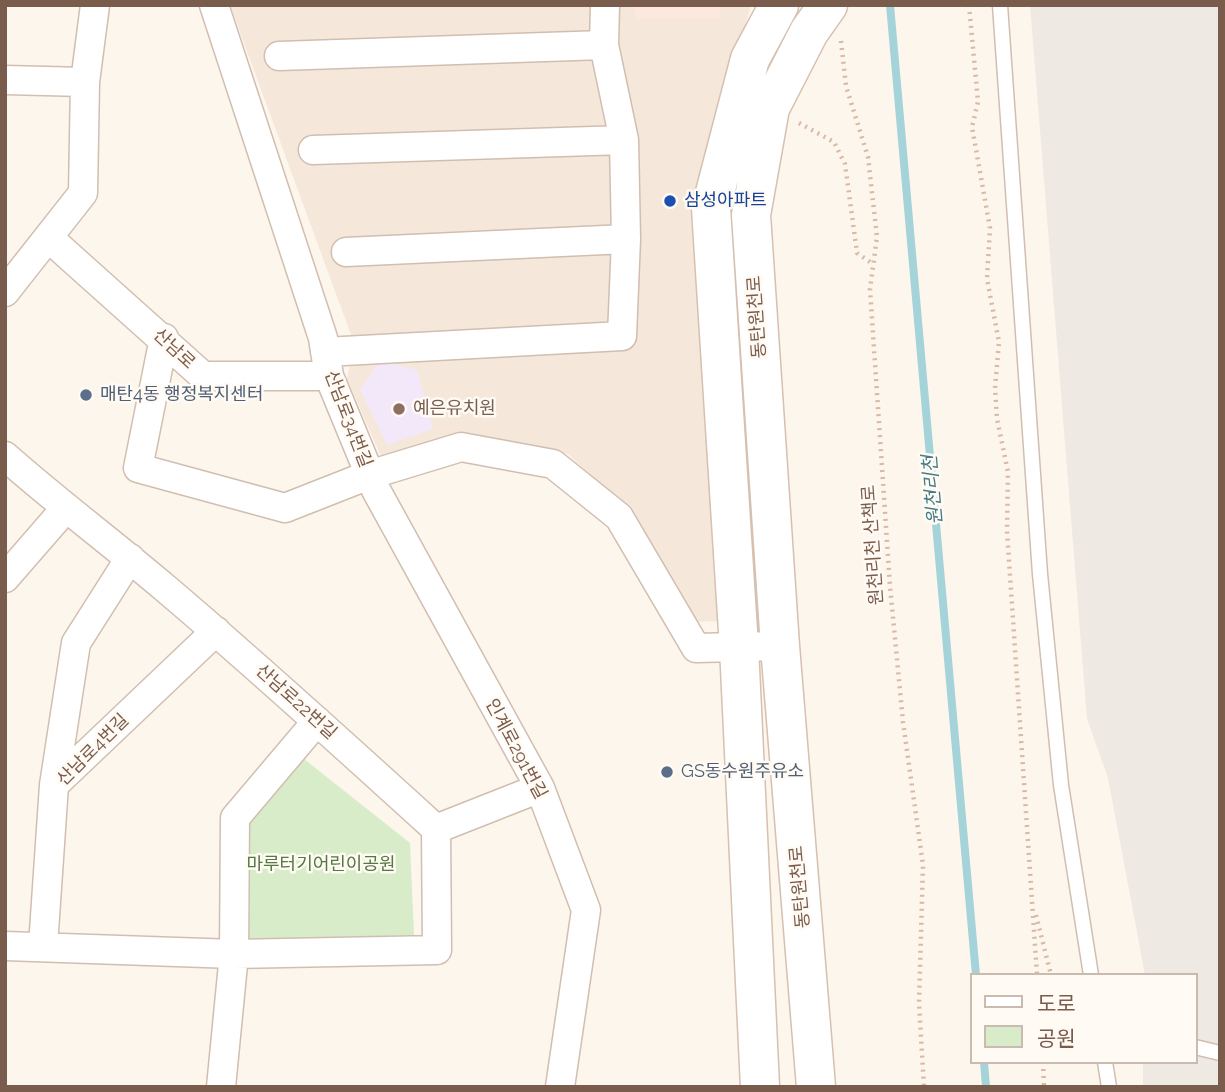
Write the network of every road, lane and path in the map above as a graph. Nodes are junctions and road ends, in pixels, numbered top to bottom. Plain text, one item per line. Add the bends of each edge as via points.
1 (95, 5) edge
2 (214, 5) edge
3 (605, 5) edge
4 (779, 5) edge
5 (969, 5) edge
6 (1000, 5) edge
7 (821, 16) edge
8 (604, 45) junction
9 (279, 56) dead end
10 (5, 80) edge
11 (85, 82) junction
12 (770, 108) junction
13 (624, 141) junction
14 (313, 150) dead end
15 (50, 239) junction
16 (626, 239) junction
17 (346, 252) dead end
18 (873, 264) junction
19 (5, 292) edge
20 (164, 338) junction
21 (327, 364) junction
22 (5, 456) edge
23 (369, 475) junction
24 (65, 509) junction
25 (130, 558) junction
26 (5, 578) edge
27 (216, 631) junction
28 (780, 646) junction
29 (739, 647) junction
30 (317, 721) junction
31 (54, 785) junction
32 (540, 788) junction
33 (436, 829) junction
34 (1032, 903) junction
35 (5, 946) edge
36 (43, 946) junction
37 (234, 954) junction
38 (1037, 973) edge
39 (1050, 973) edge
40 (1091, 973) edge
41 (1197, 1047) edge
42 (1220, 1053) edge
43 (1044, 1064) edge
44 (1105, 1064) edge
45 (220, 1087) edge
46 (560, 1087) edge
47 (760, 1087) edge
48 (816, 1087) edge
49 (924, 1087) edge
50 (1044, 1087) edge
51 (1109, 1087) edge

1 - 11 street
2 - 21 street, 산남로34번길
3 - 8 street
4 - 29 main road via 750,59 711,208
5 - 34 path via 978,102 972,127 990,228 987,279 999,342 996,409 1008,472 1007,531
6 - 40 lane via 1040,574 1061,785
7 - 12 main road, 동탄원천로
7 - 18 path, 원천리천 산책로 via 868,157 877,237
8 - 9 street
8 - 13 street
10 - 11 street
11 - 15 street via 83,193
12 - 18 path via 834,142 845,164 857,253
12 - 28 main road, 동탄원천로 via 751,215
13 - 14 street
13 - 16 street
15 - 19 street
15 - 20 street, 산남로
16 - 17 street
16 - 21 street, 산남로 via 622,336
18 - 49 path, 원천리천 산책로 via 870,289 890,586 923,865 919,1003
20 - 21 street, 산남로 via 203,376
20 - 23 street, 산남로34번길 via 138,468 285,508
21 - 23 street, 산남로34번길
22 - 24 street, 산남로22번길
23 - 29 street via 461,447 553,464 619,517 696,648
23 - 32 street, 인계로291번길
24 - 25 street, 산남로22번길
24 - 26 street
25 - 27 street, 산남로22번길
25 - 31 street via 76,643
27 - 30 street, 산남로22번길
27 - 31 street, 산남로4번길
28 - 29 street
28 - 48 main road, 동탄원천로
29 - 47 main road
30 - 33 street, 산남로22번길
30 - 37 street via 235,818
31 - 36 street, 산남로4번길
32 - 33 street
32 - 46 street, 인계로291번길 via 586,910
33 - 37 street via 437,950
34 - 38 path
34 - 39 path
35 - 36 street
36 - 37 street
37 - 45 street
41 - 42 lane
43 - 50 path
44 - 51 lane

